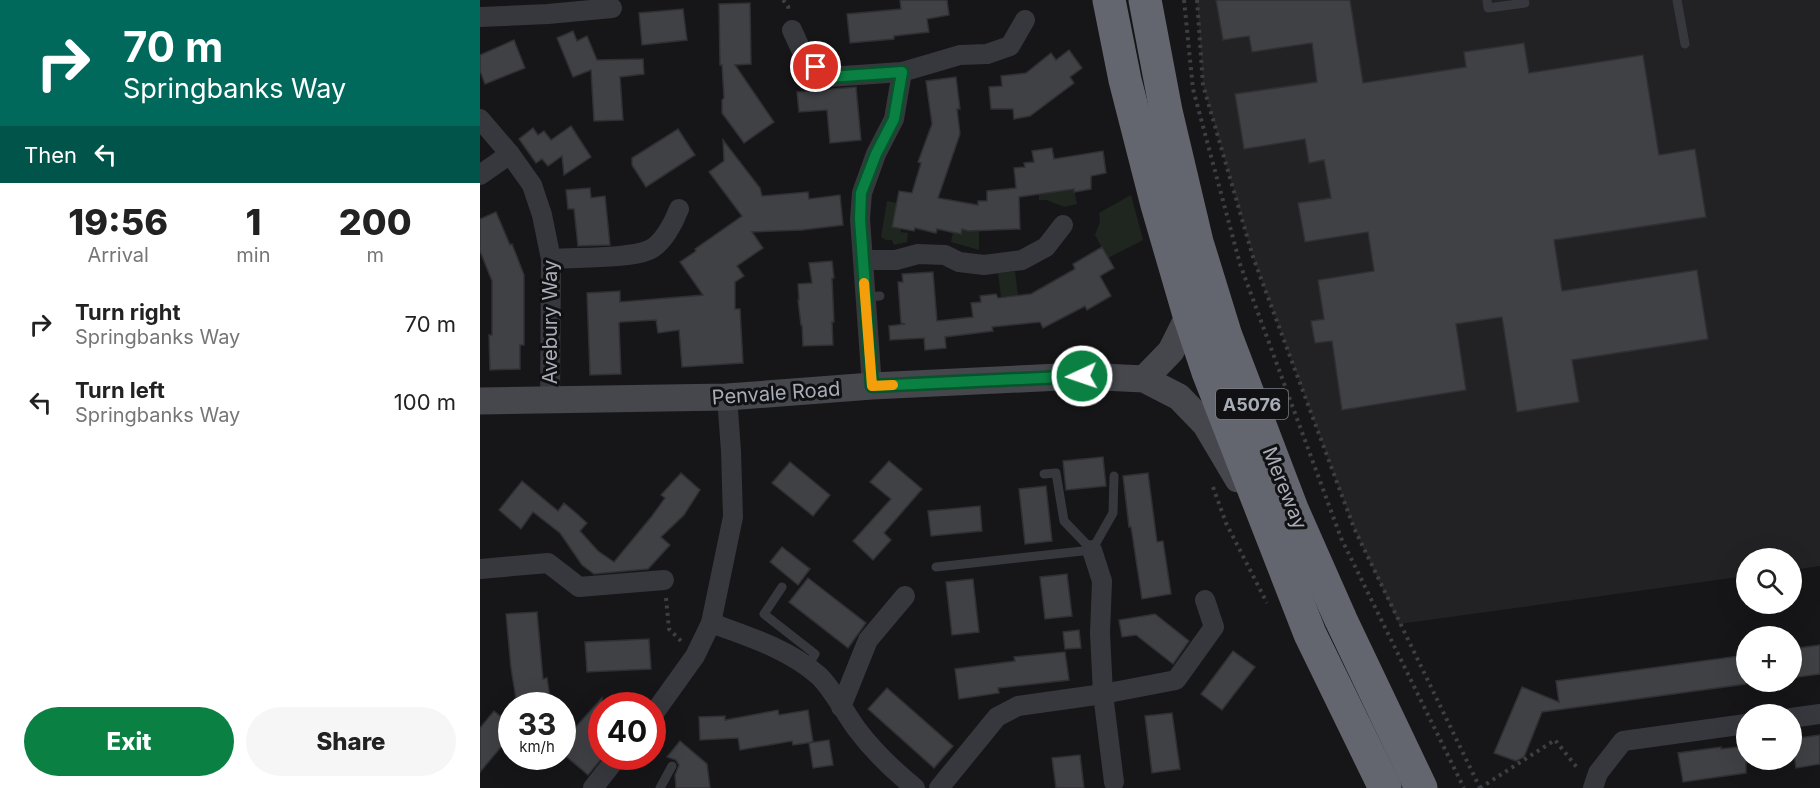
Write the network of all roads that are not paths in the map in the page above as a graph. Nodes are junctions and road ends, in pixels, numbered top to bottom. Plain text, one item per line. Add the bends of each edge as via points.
1 (1109, 0) edge
2 (1145, 0) edge
3 (1487, 0) edge
4 (1524, 0) edge
5 (1677, 0) edge
6 (612, 8) dead end
7 (480, 17) edge
8 (1025, 20) dead end
9 (792, 30) dead end
10 (1685, 44) dead end
11 (902, 72) junction
12 (480, 119) edge
13 (510, 154) junction
14 (480, 175) edge
15 (679, 209) dead end
16 (1063, 225) dead end
17 (551, 259) junction
18 (863, 260) junction
19 (1189, 315) junction
20 (1144, 379) junction
21 (872, 386) junction
22 (727, 397) junction
23 (480, 401) edge
24 (550, 401) junction
25 (1044, 474) dead end
26 (1114, 476) dead end
27 (1274, 540) junction
28 (1092, 550) junction
29 (936, 567) dead end
30 (480, 568) edge
31 (663, 580) road end
32 (782, 587) dead end
33 (905, 596) dead end
34 (1205, 600) dead end
35 (711, 622) junction
36 (807, 668) junction
37 (1103, 694) junction
38 (666, 696) edge
39 (841, 707) junction
40 (1820, 714) edge
41 (1802, 716) edge
42 (1736, 725) edge
43 (672, 766) dead end
44 (607, 770) edge
45 (1114, 782) dead end
46 (593, 788) edge
47 (660, 788) edge
48 (915, 788) edge
49 (939, 788) edge
50 (1385, 788) edge
51 (1421, 788) edge
52 (1592, 788) edge

1 - 19 highway, Mereway / A5076 via 1125,80
2 - 51 highway, Mereway / A5076 via 1197,242 1226,336 1292,509
3 - 4 lane via 1488,8 1525,3
5 - 10 lane
6 - 7 street
8 - 11 street via 1010,46
9 - 11 street via 804,56 828,77
11 - 18 street via 894,119 861,193
12 - 13 street, Avebury Way
13 - 14 street
13 - 17 street, Avebury Way via 532,185
15 - 17 street via 671,228 651,249 627,255
16 - 18 street via 1046,247 984,265 918,250 896,260
17 - 24 street, Avebury Way
18 - 21 street via 873,296
19 - 20 street via 1171,351
19 - 27 highway, Mereway / A5076
20 - 21 street, Penvale Road via 1082,376
20 - 27 street via 1179,397 1206,424
21 - 22 street, Penvale Road
22 - 24 street, Penvale Road
22 - 35 street via 734,517
23 - 24 street, Penvale Road
25 - 28 lane via 1056,473 1064,520
26 - 28 lane via 1113,513
27 - 50 highway, Mereway / A5076 via 1310,634
28 - 29 lane
28 - 37 street via 1102,581
30 - 31 street via 548,563 579,587
32 - 36 lane via 764,614 815,654
33 - 39 street via 868,640
34 - 37 street via 1215,627 1176,680
35 - 36 street via 791,656
35 - 38 street via 695,656
36 - 39 street via 820,676
37 - 45 street
37 - 49 street via 1018,706 997,717
39 - 48 street via 887,765
40 - 41 street
42 - 52 street via 1623,741 1598,773
43 - 47 lane
44 - 46 street

